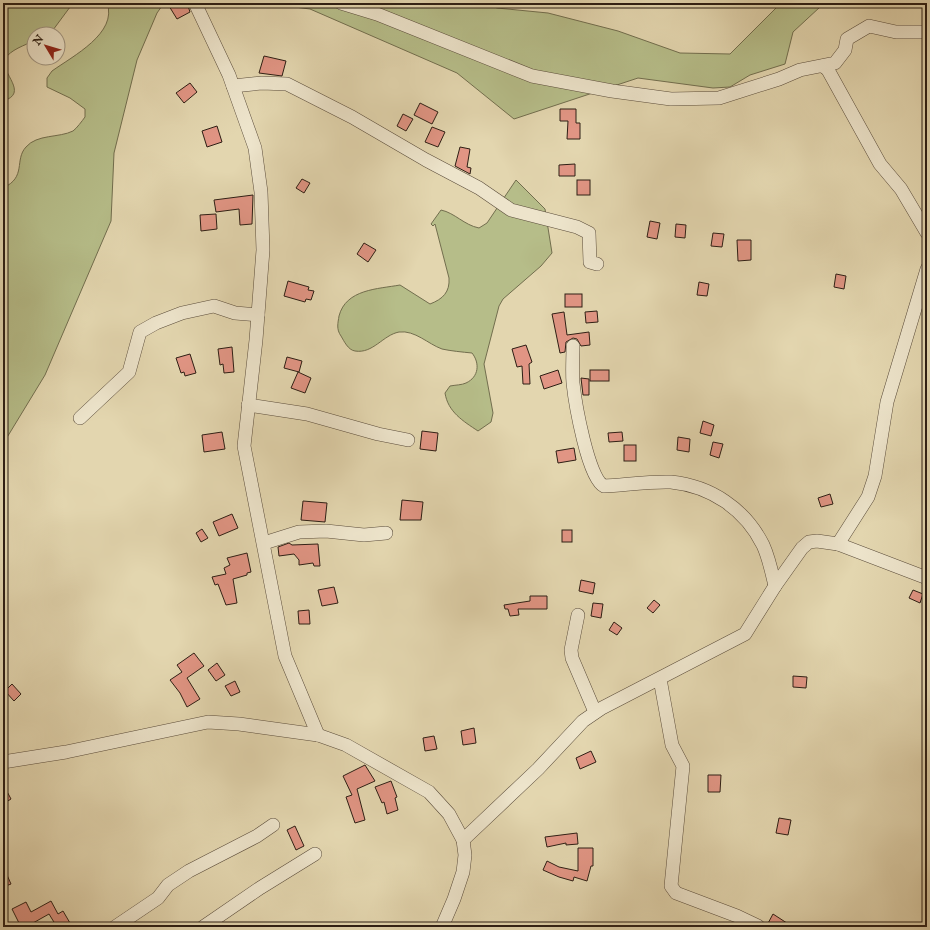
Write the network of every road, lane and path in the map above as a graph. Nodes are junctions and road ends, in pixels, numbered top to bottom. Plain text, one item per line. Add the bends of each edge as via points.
1 (195, 3) edge
2 (341, 3) edge
3 (927, 32) edge
4 (823, 66) junction
5 (233, 86) junction
6 (927, 233) edge
7 (598, 264) dead end
8 (927, 269) edge
9 (258, 315) junction
10 (573, 346) dead end
11 (248, 405) junction
12 (80, 418) dead end
13 (408, 440) dead end
14 (386, 533) dead end
15 (264, 543) junction
16 (838, 544) junction
17 (927, 578) edge
18 (775, 586) junction
19 (578, 615) dead end
20 (660, 679) junction
21 (594, 712) junction
22 (318, 735) junction
23 (3, 762) edge
24 (273, 825) dead end
25 (463, 840) junction
26 (315, 854) dead end
27 (758, 926) edge
28 (115, 927) edge
29 (203, 927) edge
30 (442, 927) edge

1 - 5 street
2 - 4 street via 377,14 532,76 671,99 719,98 779,80 800,70
3 - 4 street via 896,32 869,26 847,38 846,50 835,63
4 - 6 street via 828,70 880,164 901,189
5 - 7 street via 287,84 479,188 512,210 576,227 589,233 590,262
5 - 9 street via 255,148 261,192 262,250
8 - 16 street via 887,402 875,476 868,497
9 - 11 street
9 - 12 street via 235,313 214,306 182,312 140,332 129,372
10 - 18 street via 573,383 586,452 597,482 604,486 670,482 701,488 721,498 737,509 755,530 764,547
11 - 13 street via 307,414
11 - 15 street via 244,446
14 - 15 street via 364,535 326,531 299,532
15 - 22 street via 285,656
16 - 17 street
16 - 18 street via 809,542
18 - 20 street via 745,634
19 - 21 street via 571,650 572,658
20 - 21 street
20 - 27 street via 672,745 683,766 671,886 676,894
21 - 25 street
22 - 23 street via 208,722 66,752
22 - 25 street via 346,745 429,792 449,814
24 - 28 street via 251,840 189,871 168,885 158,898
25 - 30 street via 463,872
26 - 29 street

